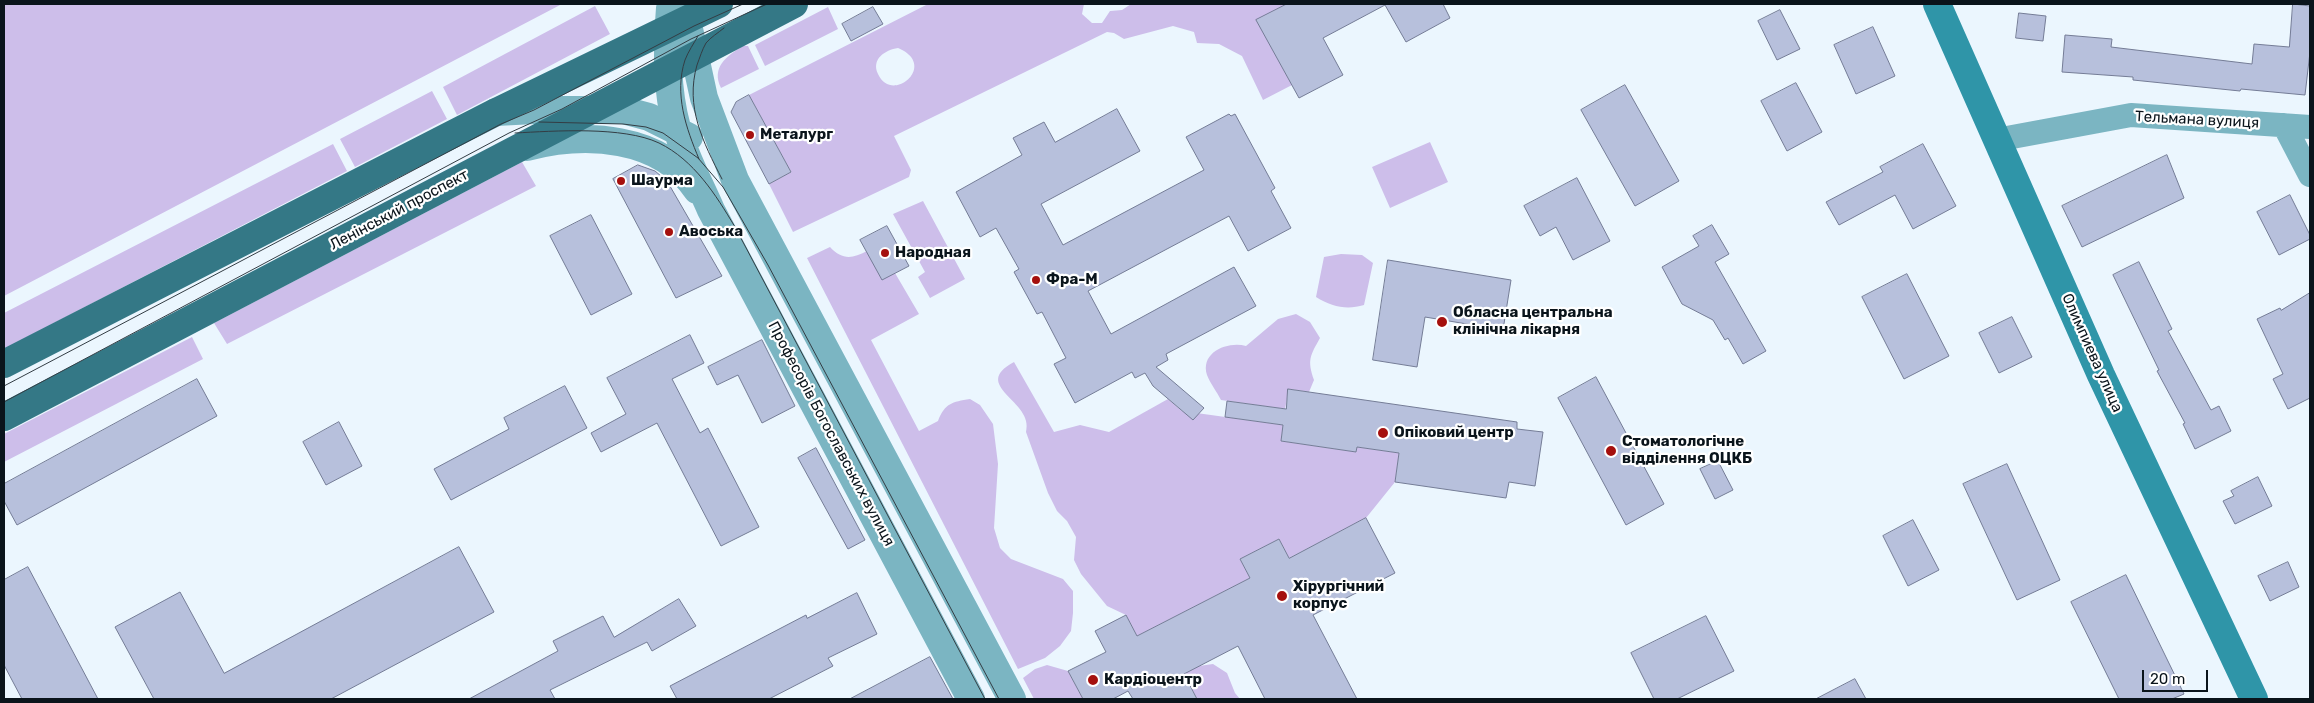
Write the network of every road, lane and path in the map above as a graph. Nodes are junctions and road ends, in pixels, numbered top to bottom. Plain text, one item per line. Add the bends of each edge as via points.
1 (718, 4) edge
2 (794, 4) edge
3 (1937, 4) edge
4 (675, 15) edge
5 (695, 55) junction
6 (668, 70) junction
7 (594, 110) junction
8 (496, 112) junction
9 (2284, 125) junction
10 (2310, 127) edge
11 (677, 130) junction
12 (1996, 140) junction
13 (514, 150) junction
14 (2310, 174) edge
15 (735, 180) junction
16 (711, 210) junction
17 (4, 364) edge
18 (4, 417) edge
19 (971, 699) edge
20 (1012, 699) edge
21 (2254, 699) edge

1 - 4 main road
2 - 5 main road, Ленінський проспект
3 - 12 main road, Олимпиева улица
4 - 5 street
4 - 6 street, Професорів Богославських вулиця
4 - 8 main road
5 - 6 main road, Ленінський проспект
5 - 15 street via 704,98
6 - 7 main road, Ленінський проспект
6 - 11 street, Професорів Богославських вулиця
7 - 8 street
7 - 11 street via 623,110
7 - 13 main road, Ленінський проспект
8 - 17 main road
9 - 10 street, Тельмана вулиця
9 - 12 street, Тельмана вулиця via 2131,115
9 - 14 street
11 - 15 street via 706,147
11 - 16 street, Професорів Богославських вулиця
12 - 21 main road, Олимпиева улица
13 - 16 street via 554,140 635,144 674,165
13 - 18 main road, Ленінський проспект
15 - 20 street
16 - 19 street, Професорів Богославських вулиця

